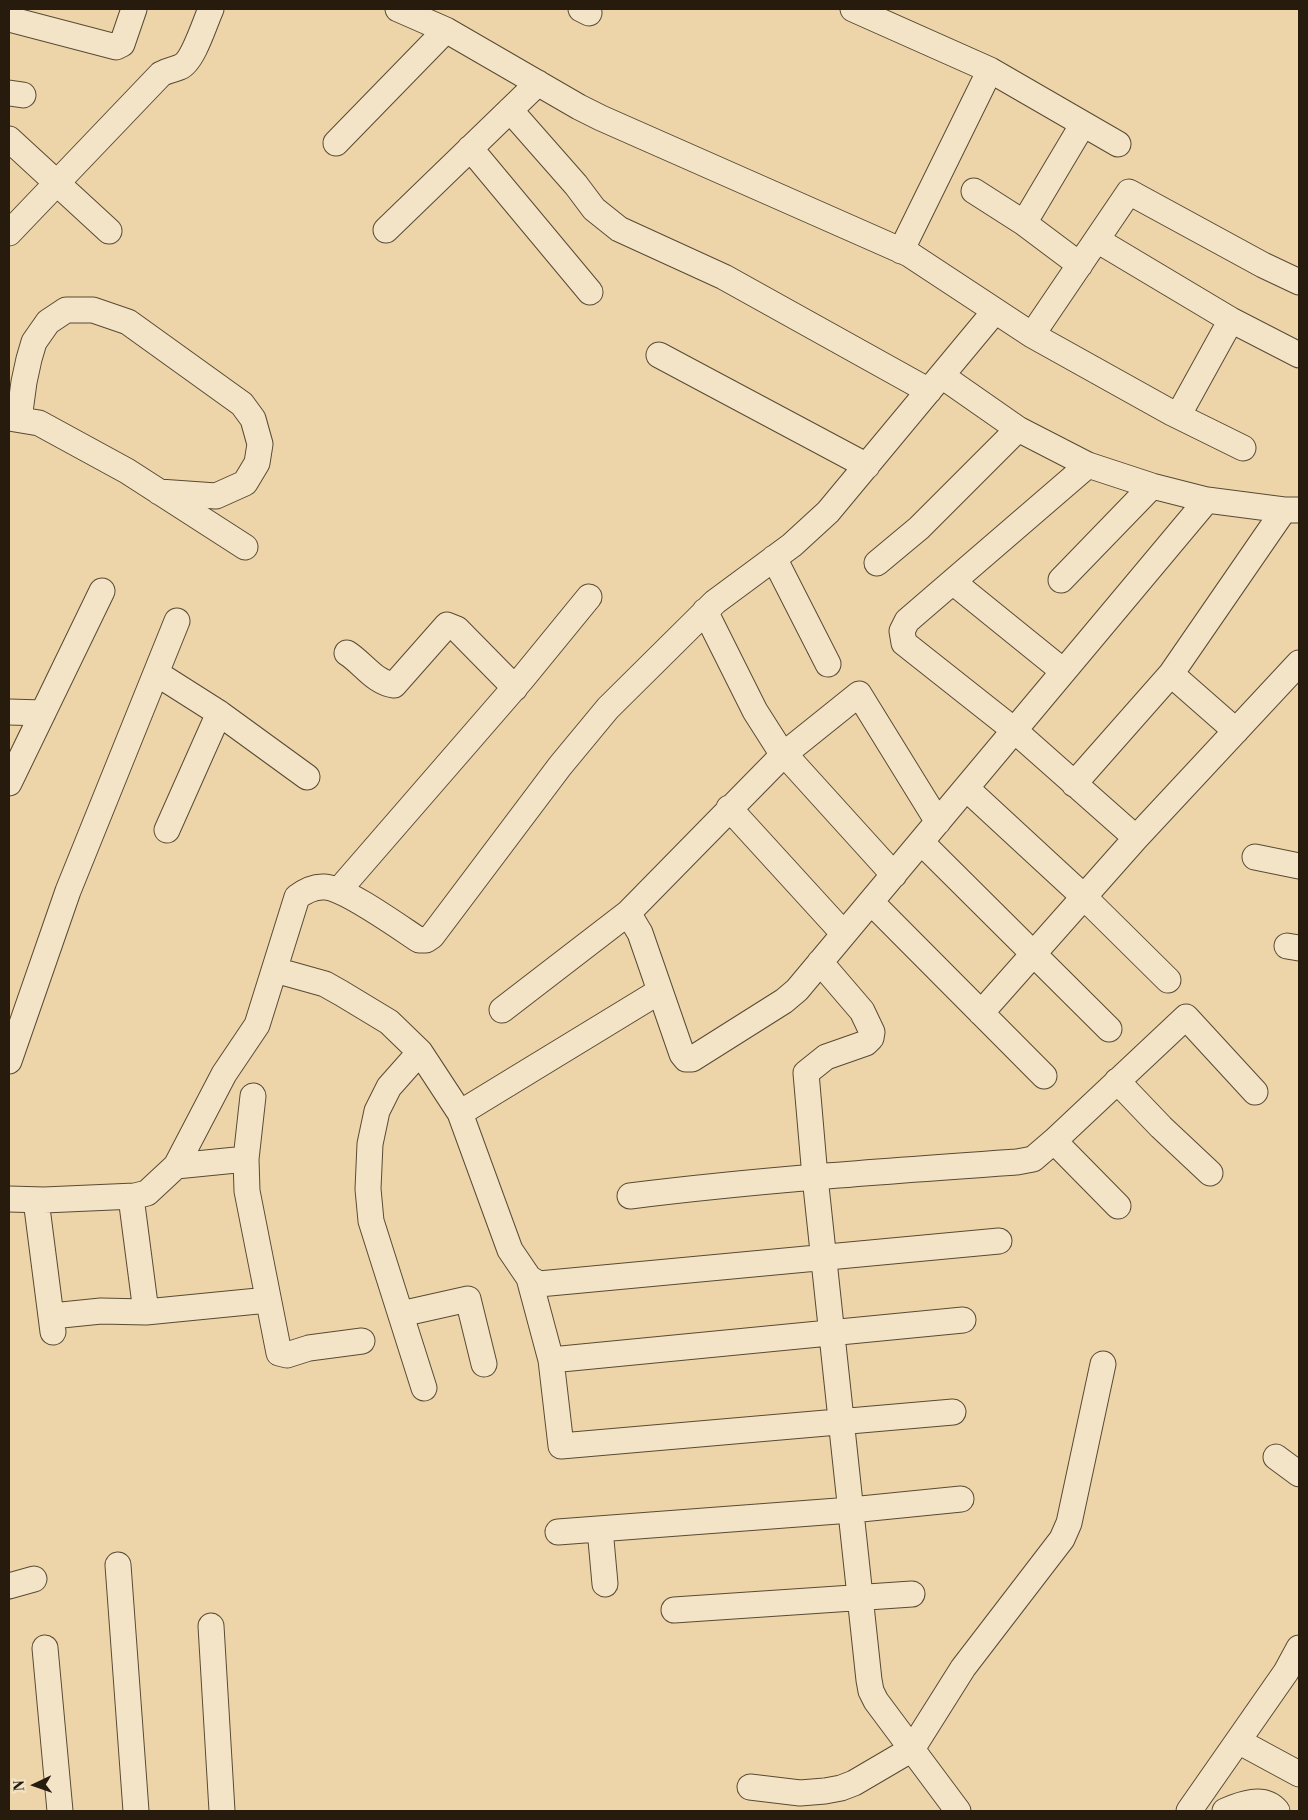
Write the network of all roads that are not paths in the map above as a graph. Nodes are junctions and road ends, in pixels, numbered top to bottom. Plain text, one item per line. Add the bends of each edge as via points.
1 (134, 9) edge
2 (211, 9) edge
3 (398, 9) edge
4 (853, 9) edge
5 (9, 19) edge
6 (446, 30) junction
7 (990, 70) junction
8 (538, 83) junction
9 (510, 110) junction
10 (1083, 124) junction
11 (9, 139) edge
12 (336, 143) dead end
13 (1118, 144) dead end
14 (470, 148) junction
15 (56, 184) junction
16 (974, 190) dead end
17 (1024, 223) junction
18 (386, 230) dead end
19 (109, 232) dead end
20 (9, 233) edge
21 (1097, 240) junction
22 (901, 250) junction
23 (1080, 265) junction
24 (1299, 282) edge
25 (590, 292) dead end
26 (1299, 297) edge
27 (1299, 303) edge
28 (995, 311) junction
29 (1231, 320) junction
30 (1032, 335) junction
31 (659, 355) dead end
32 (1299, 355) edge
33 (935, 383) junction
34 (1178, 416) junction
35 (14, 418) edge
36 (1018, 429) junction
37 (1243, 448) dead end
38 (1088, 465) junction
39 (866, 466) junction
40 (1152, 486) junction
41 (159, 492) junction
42 (1207, 500) junction
43 (1292, 510) edge
44 (245, 547) dead end
45 (774, 558) junction
46 (877, 563) dead end
47 (1061, 580) dead end
48 (953, 582) junction
49 (102, 591) dead end
50 (589, 597) dead end
51 (706, 611) junction
52 (177, 621) dead end
53 (347, 653) dead end
54 (1299, 663) edge
55 (828, 664) dead end
56 (1063, 672) junction
57 (156, 674) junction
58 (1171, 674) junction
59 (515, 688) junction
60 (9, 712) edge
61 (43, 713) junction
62 (219, 713) junction
63 (1014, 730) junction
64 (1236, 731) junction
65 (783, 755) junction
66 (307, 777) dead end
67 (9, 783) edge
68 (1074, 784) junction
69 (966, 788) junction
70 (729, 808) junction
71 (938, 822) junction
72 (167, 830) dead end
73 (1136, 838) junction
74 (921, 842) junction
75 (1255, 857) dead end
76 (1299, 866) edge
77 (894, 874) junction
78 (339, 890) junction
79 (1084, 897) junction
80 (871, 902) junction
81 (628, 912) junction
82 (844, 934) junction
83 (1033, 954) junction
84 (820, 962) junction
85 (274, 970) junction
86 (1168, 980) dead end
87 (660, 991) junction
88 (502, 1010) dead end
89 (981, 1013) junction
90 (1109, 1029) dead end
91 (420, 1052) junction
92 (9, 1061) edge
93 (1044, 1076) dead end
94 (1117, 1081) junction
95 (1255, 1092) dead end
96 (254, 1096) dead end
97 (460, 1114) junction
98 (1054, 1141) junction
99 (246, 1159) junction
100 (176, 1166) junction
101 (1210, 1173) dead end
102 (815, 1177) junction
103 (630, 1196) dead end
104 (131, 1197) junction
105 (9, 1199) edge
106 (36, 1200) junction
107 (1118, 1206) dead end
108 (999, 1241) dead end
109 (824, 1258) junction
110 (529, 1278) junction
111 (268, 1300) junction
112 (146, 1312) junction
113 (401, 1314) junction
114 (963, 1320) dead end
115 (832, 1332) junction
116 (362, 1341) dead end
117 (550, 1360) junction
118 (484, 1364) dead end
119 (1103, 1364) dead end
120 (424, 1388) dead end
121 (953, 1412) dead end
122 (841, 1421) junction
123 (1276, 1457) dead end
124 (1299, 1474) edge
125 (961, 1499) dead end
126 (851, 1510) junction
127 (600, 1529) junction
128 (558, 1532) dead end
129 (118, 1565) dead end
130 (34, 1579) dead end
131 (605, 1584) dead end
132 (9, 1586) edge
133 (912, 1594) dead end
134 (860, 1598) junction
135 (674, 1610) dead end
136 (211, 1626) dead end
137 (45, 1648) dead end
138 (1299, 1648) edge
139 (1238, 1742) junction
140 (912, 1749) junction
141 (1299, 1774) edge
142 (750, 1787) dead end
143 (60, 1811) edge
144 (136, 1811) edge
145 (222, 1811) edge
146 (958, 1811) edge
147 (1189, 1811) edge
148 (1225, 1811) edge
149 (1277, 1811) edge

1 - 5 street via 122,44 116,47
2 - 15 street via 189,60 162,74
3 - 6 street
4 - 7 street
6 - 8 street
6 - 12 street
7 - 10 street
7 - 22 street
8 - 9 street
8 - 22 street via 601,118
9 - 14 street
9 - 33 street via 594,209 618,229 724,277
10 - 13 street
10 - 17 street
11 - 15 street
14 - 18 street
14 - 25 street
15 - 19 street
15 - 20 street
16 - 17 street
17 - 23 street
21 - 23 street
21 - 24 street via 1129,192
21 - 29 street
22 - 28 street
23 - 30 street
26 - 27 street
28 - 30 street
28 - 33 street
29 - 32 street
29 - 34 street
30 - 34 street
31 - 39 street
33 - 36 street
33 - 39 street
34 - 37 street
35 - 41 street via 39,423
35 - 41 street via 34,342 48,322 66,310 93,310 128,322 242,404 253,419 260,444 257,463 245,483 216,496
36 - 38 street
36 - 46 street via 919,528
38 - 40 street
38 - 48 street
39 - 45 street via 828,512
40 - 42 street
40 - 47 street
41 - 44 street
42 - 43 street
42 - 56 street
43 - 58 street
45 - 51 street
45 - 55 street
48 - 56 street
48 - 63 street via 907,621 902,631 904,643
49 - 61 street
50 - 59 street
51 - 65 street via 755,711
51 - 78 street via 608,708 560,766 432,936 419,940
52 - 57 street
53 - 59 street via 384,684 394,685 447,625 457,629
54 - 64 street
56 - 63 street
57 - 62 street
57 - 92 street via 68,891
58 - 64 street
58 - 68 street
59 - 78 street
60 - 61 street
61 - 67 street
62 - 66 street
62 - 72 street
63 - 68 street
63 - 69 street
64 - 73 street
65 - 70 street
65 - 71 street via 859,694
65 - 77 street
68 - 73 street
69 - 71 street
69 - 79 street
70 - 81 street
70 - 82 street
71 - 74 street
73 - 79 street
74 - 77 street
74 - 83 street
75 - 76 street
77 - 80 street
78 - 85 street via 324,887 306,890 297,897
79 - 83 street
79 - 86 street
80 - 82 street
80 - 89 street
81 - 87 street via 640,933
81 - 88 street
82 - 84 street
83 - 89 street
83 - 90 street
84 - 87 street via 784,1001 692,1059 686,1059 682,1054
84 - 102 street via 862,1011 872,1032 866,1043 826,1057 806,1073
85 - 91 street via 342,992 389,1022
85 - 100 street via 257,1025 224,1074
87 - 97 street
89 - 93 street
91 - 97 street
91 - 113 street via 389,1087 377,1111 370,1144 368,1189 371,1221
94 - 95 street via 1186,1016
94 - 98 street
94 - 101 street
96 - 99 street
97 - 110 street via 510,1250
98 - 102 street via 1033,1159 1018,1162
98 - 107 street
99 - 100 street
99 - 111 street via 246,1191
100 - 104 street via 147,1193
102 - 103 street
102 - 109 street
104 - 106 street
104 - 112 street
105 - 106 street
106 - 112 street via 53,1324 101,1311
108 - 109 street
109 - 110 street via 539,1284
109 - 115 street
110 - 117 street
111 - 112 street
111 - 116 street via 279,1352 287,1355 310,1348
113 - 118 street via 468,1299
113 - 120 street
114 - 115 street
115 - 117 street
115 - 122 street
117 - 122 street via 561,1446
119 - 140 street via 1069,1523 1062,1539 963,1668
121 - 122 street
122 - 126 street
123 - 124 street
125 - 126 street
126 - 127 street
126 - 134 street
127 - 128 street
127 - 131 street
129 - 144 street
130 - 132 street
133 - 134 street
134 - 135 street
134 - 140 street via 871,1691
136 - 145 street
137 - 143 street
138 - 139 street
139 - 141 street
139 - 147 street
140 - 142 street via 854,1783 825,1792 800,1793
140 - 146 street
148 - 149 street via 1261,1802

